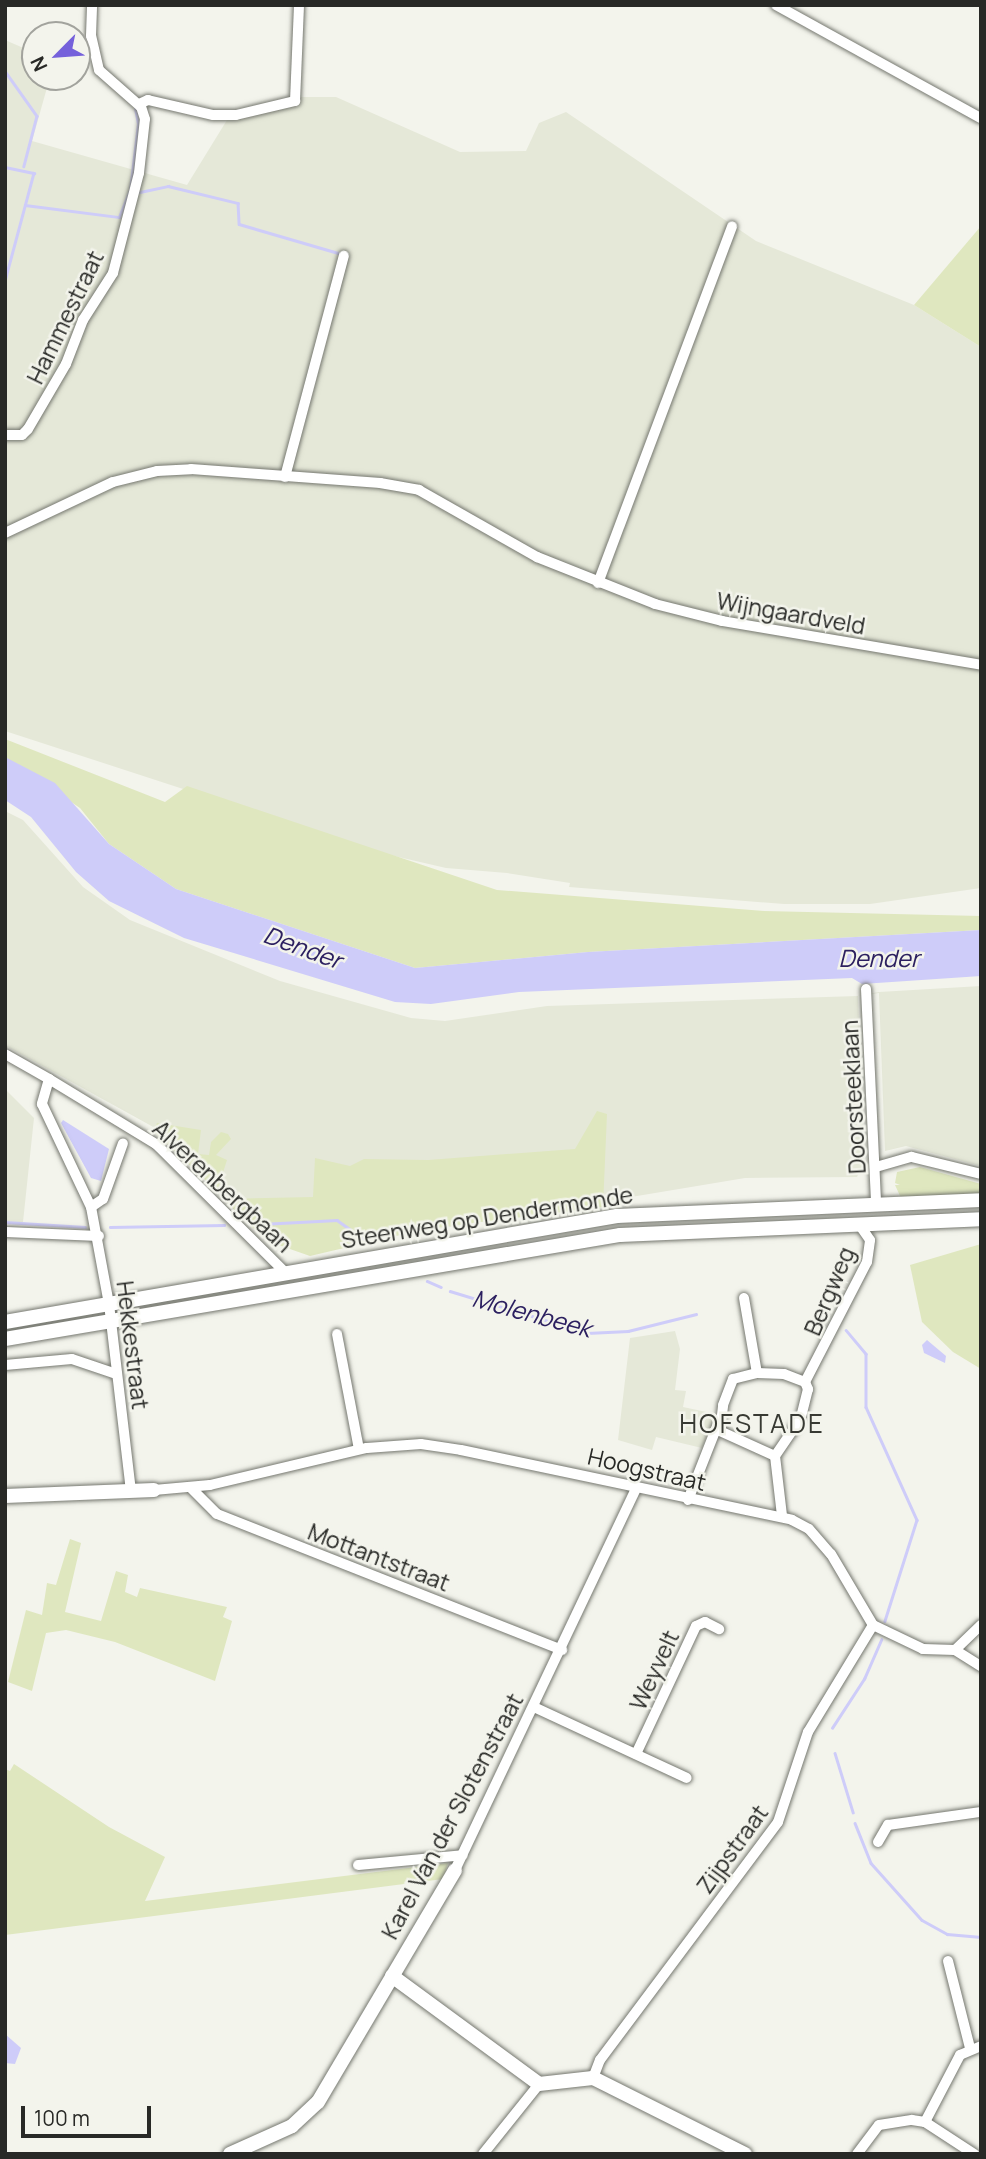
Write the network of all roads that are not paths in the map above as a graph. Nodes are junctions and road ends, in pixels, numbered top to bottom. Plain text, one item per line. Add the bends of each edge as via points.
1 (92, 5) edge
2 (299, 5) edge
3 (776, 5) edge
4 (139, 104) junction
5 (981, 118) edge
6 (732, 226) dead end
7 (344, 256) dead end
8 (5, 435) edge
9 (285, 477) junction
10 (5, 533) edge
11 (598, 583) junction
12 (981, 665) edge
13 (866, 989) dead end
14 (5, 1054) edge
15 (49, 1079) junction
16 (123, 1143) dead end
17 (876, 1167) junction
18 (981, 1174) edge
19 (981, 1200) edge
20 (876, 1203) junction
21 (91, 1207) junction
22 (981, 1219) edge
23 (900, 1222) junction
24 (852, 1223) junction
25 (5, 1232) edge
26 (99, 1236) junction
27 (286, 1273) junction
28 (744, 1298) dead end
29 (109, 1304) junction
30 (108, 1321) junction
31 (5, 1322) edge
32 (337, 1334) dead end
33 (5, 1339) edge
34 (5, 1365) edge
35 (757, 1373) junction
36 (116, 1374) junction
37 (809, 1378) junction
38 (719, 1424) junction
39 (359, 1449) junction
40 (775, 1456) junction
41 (190, 1487) junction
42 (638, 1487) junction
43 (131, 1490) junction
44 (154, 1490) joint
45 (5, 1496) edge
46 (688, 1500) junction
47 (782, 1516) junction
48 (873, 1625) junction
49 (981, 1625) edge
50 (719, 1629) dead end
51 (562, 1650) junction
52 (955, 1650) junction
53 (981, 1666) edge
54 (536, 1708) junction
55 (636, 1754) junction
56 (687, 1777) dead end
57 (981, 1812) edge
58 (878, 1842) dead end
59 (463, 1855) junction
60 (358, 1865) dead end
61 (455, 1870) joint
62 (947, 1961) dead end
63 (392, 1976) junction
64 (975, 2047) edge
65 (593, 2078) junction
66 (538, 2084) junction
67 (925, 2122) junction
68 (230, 2154) edge
69 (483, 2154) edge
70 (745, 2154) edge
71 (857, 2154) edge
72 (974, 2154) edge

1 - 4 street via 91,36 99,70
2 - 4 street via 295,101 236,115 213,115 148,100
3 - 5 street
4 - 8 street, Hammestraat via 145,119 142,155 113,273 83,320 66,364 29,429 22,435
6 - 11 street
7 - 9 street
9 - 10 street, Wijngaardveld via 158,471 104,486
9 - 11 street, Wijngaardveld via 419,490 478,527
11 - 12 street, Wijngaardveld via 722,621
13 - 17 street, Doorsteeklaan
14 - 15 street
15 - 21 street, Hekkestraat via 41,1104
15 - 27 street, Alverenbergbaan via 132,1128 175,1163
16 - 21 street via 103,1199
17 - 18 street via 912,1157
17 - 20 street, Doorsteeklaan
19 - 20 main road, Steenweg op Dendermonde
20 - 23 main road via 880,1216
20 - 24 main road
20 - 27 main road, Steenweg op Dendermonde via 617,1216
21 - 26 street, Hekkestraat
22 - 23 main road, Steenweg op Dendermonde
23 - 24 main road, Steenweg op Dendermonde
24 - 30 main road, Steenweg op Dendermonde via 620,1235
24 - 37 street, Bergweg via 870,1240 867,1262
25 - 26 street
26 - 29 street, Hekkestraat
27 - 29 main road, Steenweg op Dendermonde
28 - 35 street
29 - 30 street, Hekkestraat
29 - 31 main road, Steenweg op Dendermonde
30 - 33 main road, Steenweg op Dendermonde
30 - 36 street, Hekkestraat
32 - 39 street
34 - 36 street via 72,1359
35 - 37 street
35 - 38 street via 728,1385
36 - 43 street, Hekkestraat
37 - 40 street via 805,1410
38 - 40 street via 729,1438
38 - 46 street
39 - 41 street, Hoogstraat
39 - 42 street, Hoogstraat via 421,1444
40 - 47 street
41 - 44 street, Hoogstraat
41 - 51 street, Mottantstraat via 217,1514
42 - 46 street, Hoogstraat
42 - 51 street, Karel Van der Slotenstraat
43 - 44 main road
43 - 45 main road
46 - 47 street, Hoogstraat
47 - 48 street, Hoogstraat via 820,1540
48 - 52 street via 930,1651
48 - 65 street, Zijpstraat via 808,1732 782,1816 600,2060
49 - 52 street
50 - 55 street, Weyvelt via 705,1622 696,1626
51 - 54 street, Karel Van der Slotenstraat
52 - 53 street
54 - 55 street
54 - 59 street, Karel Van der Slotenstraat
55 - 56 street
57 - 58 street via 888,1825
59 - 60 street
59 - 61 street, Karel Van der Slotenstraat
61 - 63 main road, Karel Van der Slotenstraat
62 - 64 street
63 - 66 main road
63 - 68 main road, Karel Van der Slotenstraat via 305,2117
64 - 67 street via 953,2066
65 - 66 main road
65 - 70 main road
66 - 69 street
67 - 71 street via 879,2125
67 - 72 street

